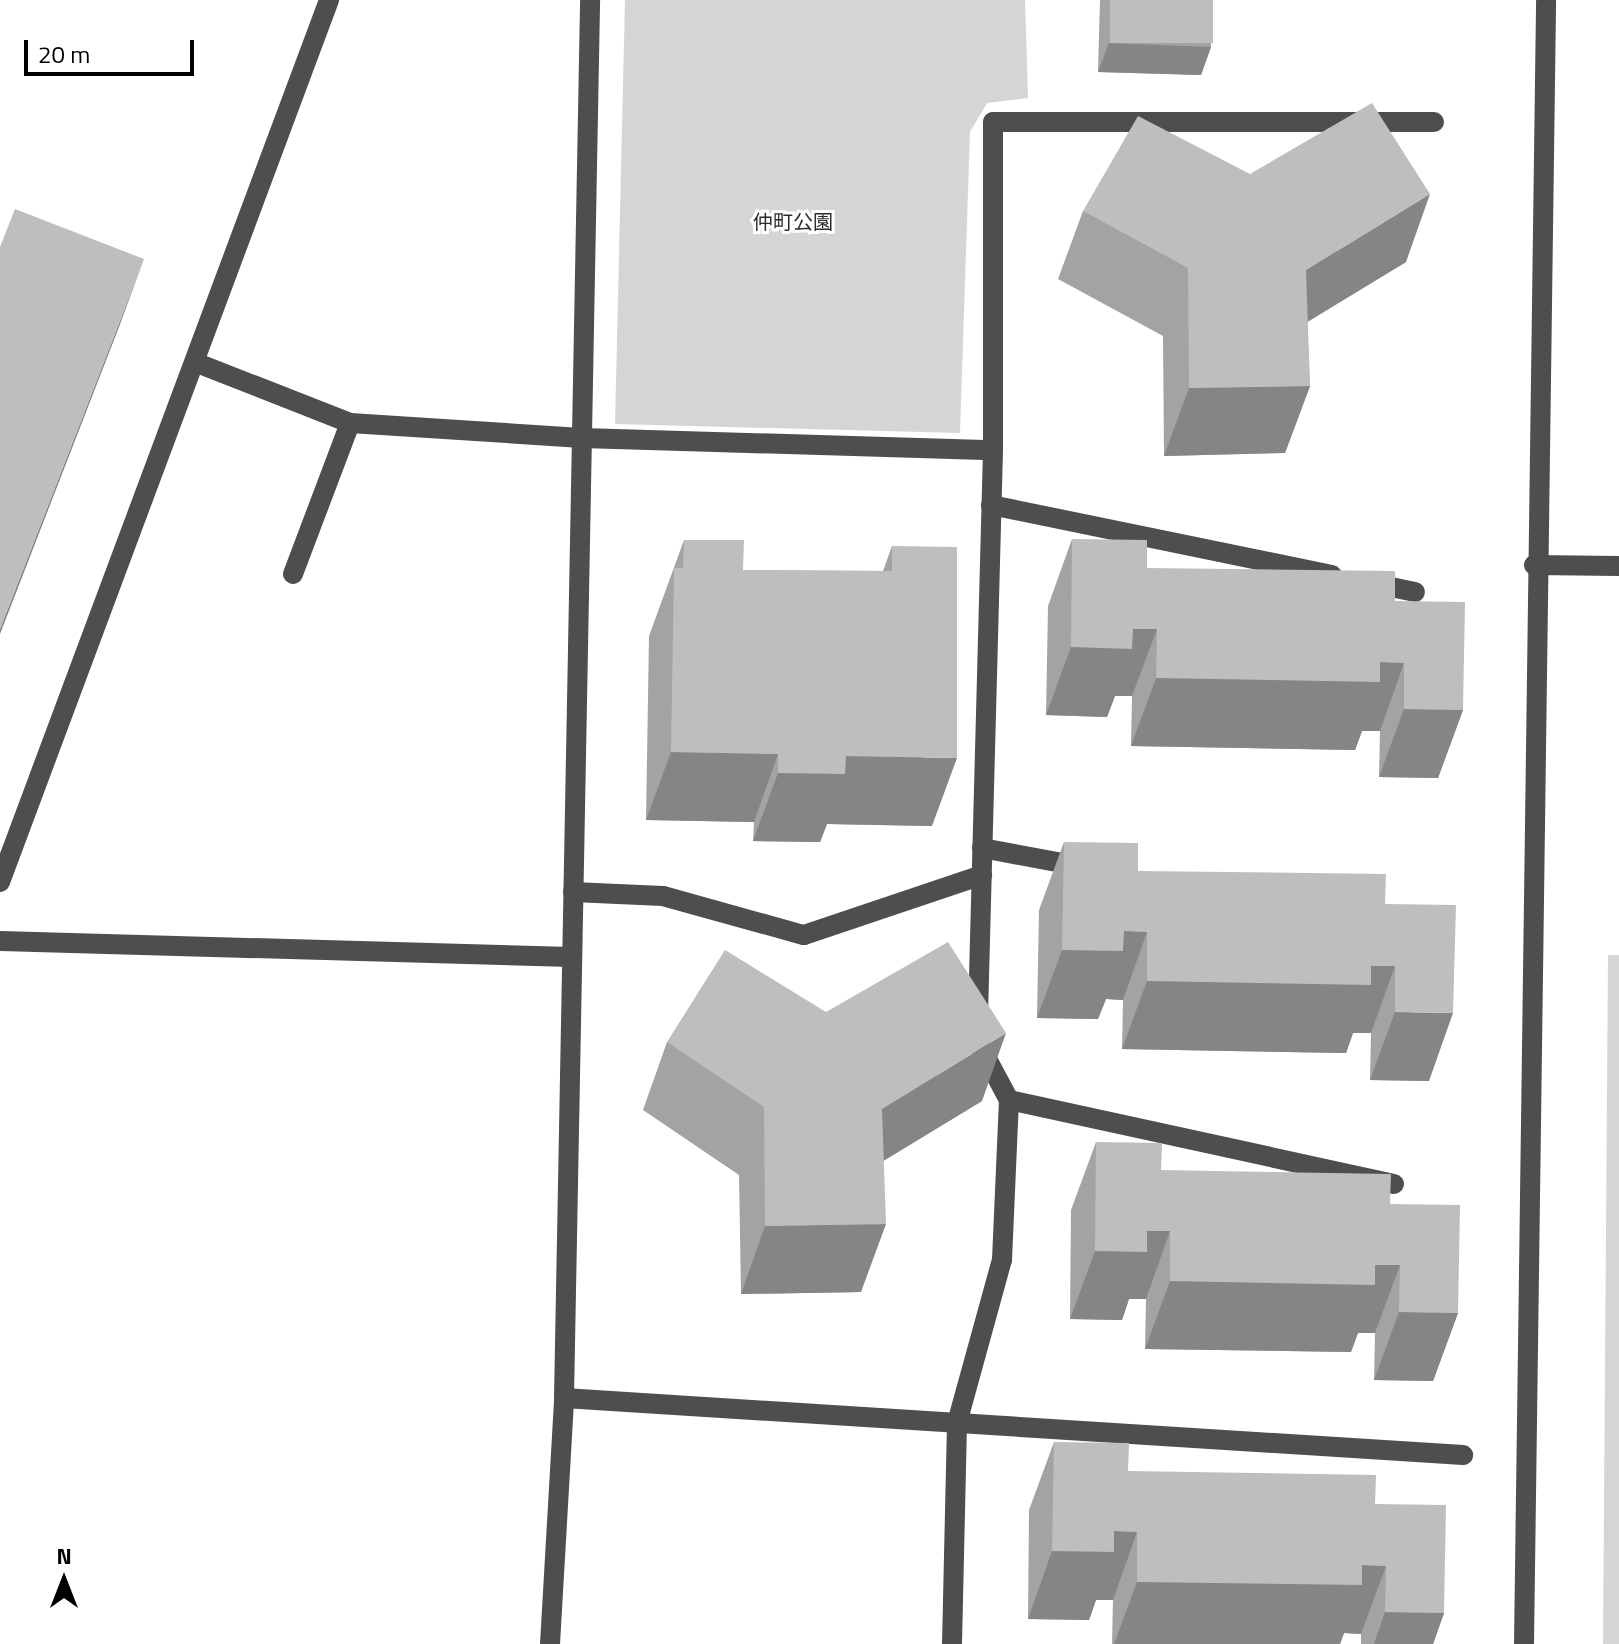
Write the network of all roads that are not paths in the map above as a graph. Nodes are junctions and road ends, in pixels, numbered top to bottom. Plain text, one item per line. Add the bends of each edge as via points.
1 (329, 0) edge
2 (590, 0) edge
3 (1546, 0) edge
4 (1434, 122) dead end
5 (197, 363) junction
6 (350, 423) junction
7 (582, 438) junction
8 (993, 450) junction
9 (991, 505) junction
10 (1534, 565) junction
11 (1619, 566) edge
12 (293, 574) dead end
13 (1415, 592) dead end
14 (982, 848) junction
15 (1106, 871) edge
16 (982, 875) junction
17 (0, 882) edge
18 (573, 892) junction
19 (0, 941) edge
20 (572, 957) junction
21 (1009, 1100) junction
22 (1394, 1184) edge
23 (564, 1398) junction
24 (957, 1423) junction
25 (1463, 1455) dead end
26 (550, 1644) edge
27 (952, 1644) edge
28 (1524, 1644) edge

1 - 5 street
2 - 7 street
3 - 10 street
4 - 8 street via 993,122
5 - 6 street
5 - 17 street
6 - 7 street
6 - 12 street
7 - 8 street
7 - 18 street
8 - 9 street
9 - 13 street
9 - 14 street
10 - 11 street
10 - 28 street
14 - 15 street
14 - 16 street
16 - 18 street via 804,935 663,896
16 - 21 street via 977,1041
18 - 20 street
19 - 20 street
20 - 23 street
21 - 22 street
21 - 24 street via 1002,1260
23 - 24 street
23 - 26 street
24 - 25 street
24 - 27 street

